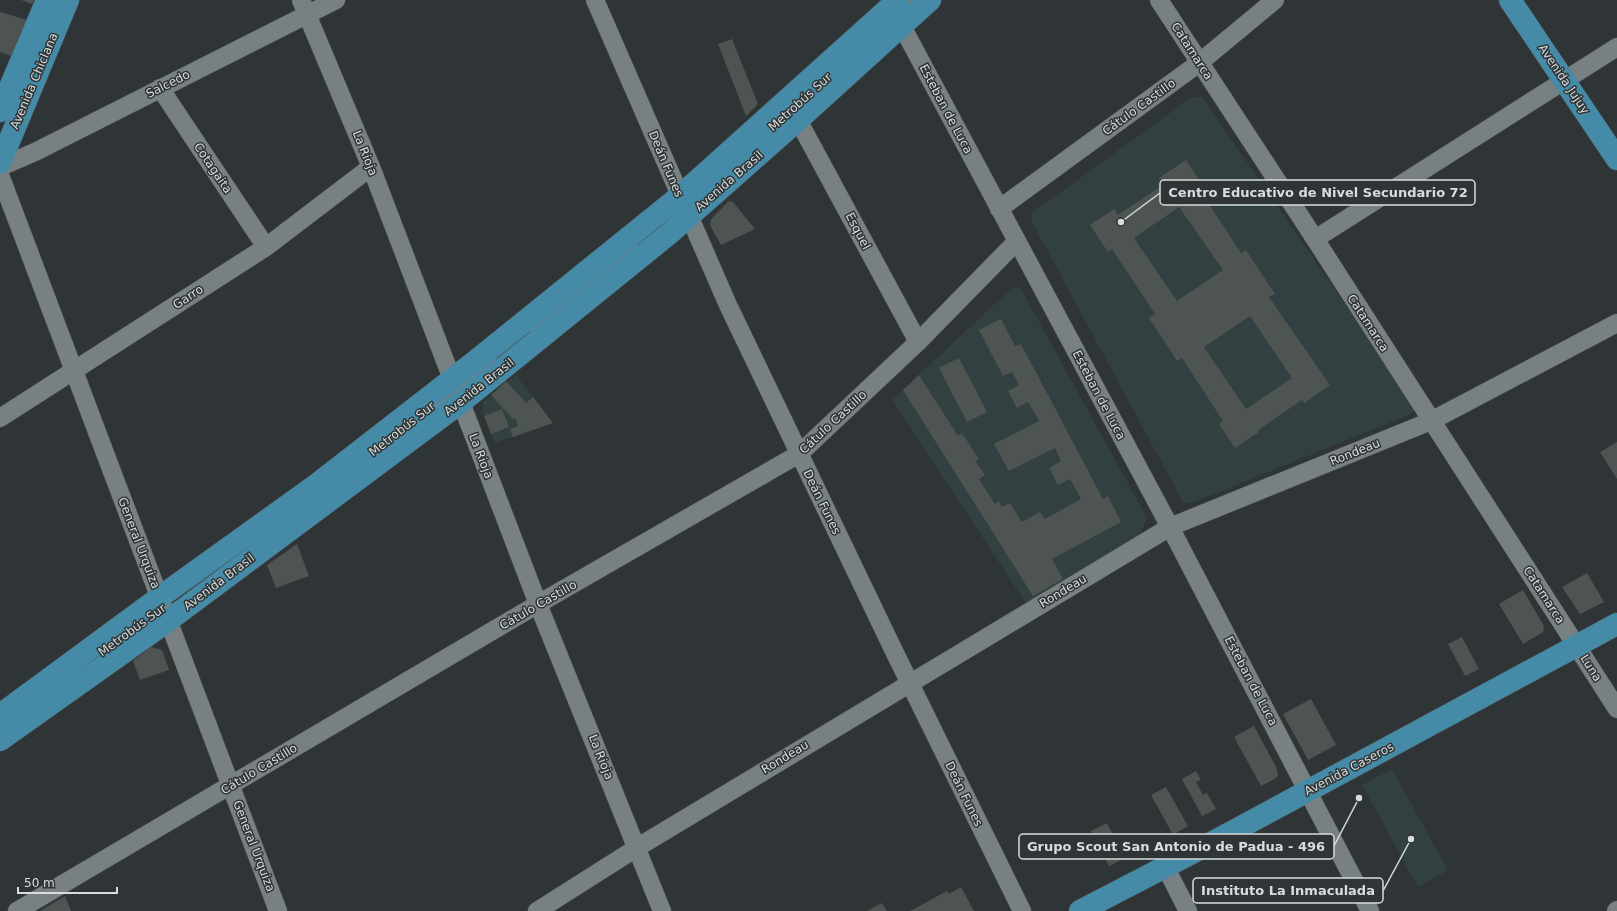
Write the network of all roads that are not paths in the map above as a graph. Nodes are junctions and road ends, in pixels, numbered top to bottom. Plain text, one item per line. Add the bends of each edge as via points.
1 (47, 0) edge
2 (60, 0) edge
3 (68, 0) edge
4 (336, 0) edge
5 (595, 0) edge
6 (913, 0) edge
7 (930, 0) edge
8 (1159, 0) edge
9 (1274, 0) edge
10 (1510, 0) edge
11 (304, 7) edge
12 (895, 9) edge
13 (1617, 47) edge
14 (1199, 63) junction
15 (1565, 80) junction
16 (160, 88) junction
17 (0, 111) edge
18 (798, 120) junction
19 (0, 139) edge
20 (1617, 159) edge
21 (0, 163) edge
22 (0, 167) edge
23 (371, 167) junction
24 (0, 175) edge
25 (684, 206) junction
26 (999, 209) junction
27 (1315, 239) junction
28 (1016, 242) junction
29 (266, 247) junction
30 (1617, 323) edge
31 (918, 342) junction
32 (74, 370) junction
33 (456, 391) junction
34 (0, 418) edge
35 (1431, 421) junction
36 (799, 454) junction
37 (1170, 527) junction
38 (538, 604) junction
39 (164, 608) junction
40 (1617, 624) edge
41 (1577, 646) junction
42 (910, 683) junction
43 (1617, 709) edge
44 (0, 716) edge
45 (0, 728) edge
46 (0, 740) edge
47 (231, 786) junction
48 (1308, 791) junction
49 (638, 847) junction
50 (1165, 866) junction
51 (16, 911) edge
52 (278, 911) edge
53 (537, 911) edge
54 (662, 911) edge
55 (1022, 911) edge
56 (1080, 911) edge
57 (1188, 911) edge
58 (1370, 911) edge

1 - 17 main road, Avenida Chiclana
2 - 19 street
3 - 21 main road, Avenida Chiclana
4 - 11 street, Salcedo
5 - 25 street, Deán Funes
6 - 12 street
7 - 12 main road, Avenida Brasil
8 - 14 street, Catamarca
9 - 14 street, Cátulo Castillo
10 - 15 main road, Avenida Jujuy
11 - 16 street, Salcedo
11 - 23 street, La Rioja
12 - 18 main road, Avenida Brasil
12 - 25 main road, Avenida Brasil
12 - 26 street, Esteban de Luca
13 - 15 street
14 - 26 street, Cátulo Castillo
14 - 27 street, Catamarca
15 - 20 main road, Avenida Jujuy
15 - 27 street
16 - 22 street, Salcedo via 35,152
16 - 29 street, Cotagaita
18 - 25 main road, Avenida Brasil
18 - 31 street, Esquel
23 - 29 street, Garro
23 - 33 street, La Rioja
24 - 32 street, General Urquiza
25 - 33 main road, Avenida Brasil
25 - 36 street, Deán Funes
26 - 28 street, Esteban de Luca
27 - 35 street, Catamarca
28 - 31 street, Cátulo Castillo
28 - 37 street, Esteban de Luca
29 - 32 street, Garro
30 - 35 street, Rondeau
31 - 36 street, Cátulo Castillo
32 - 34 street, Garro
32 - 39 street, General Urquiza
33 - 38 street, La Rioja
33 - 39 main road, Avenida Brasil
35 - 37 street, Rondeau
35 - 41 street, Catamarca
36 - 38 street, Cátulo Castillo
36 - 42 street, Deán Funes
37 - 42 street, Rondeau
37 - 48 street, Esteban de Luca
38 - 47 street, Cátulo Castillo
38 - 49 street, La Rioja
39 - 44 main road, Avenida Brasil
39 - 45 street, Metrobús Sur
39 - 46 main road, Avenida Brasil
39 - 47 street, General Urquiza
40 - 41 main road, Avenida Caseros
41 - 43 street, Luna
41 - 48 main road, Avenida Caseros
42 - 49 street, Rondeau
42 - 55 street, Deán Funes
47 - 51 street, Cátulo Castillo
47 - 52 street, General Urquiza
48 - 50 main road, Avenida Caseros
48 - 58 street, Esteban de Luca
49 - 53 street, Rondeau
49 - 54 street, La Rioja
50 - 56 main road, Avenida Caseros
50 - 57 street

